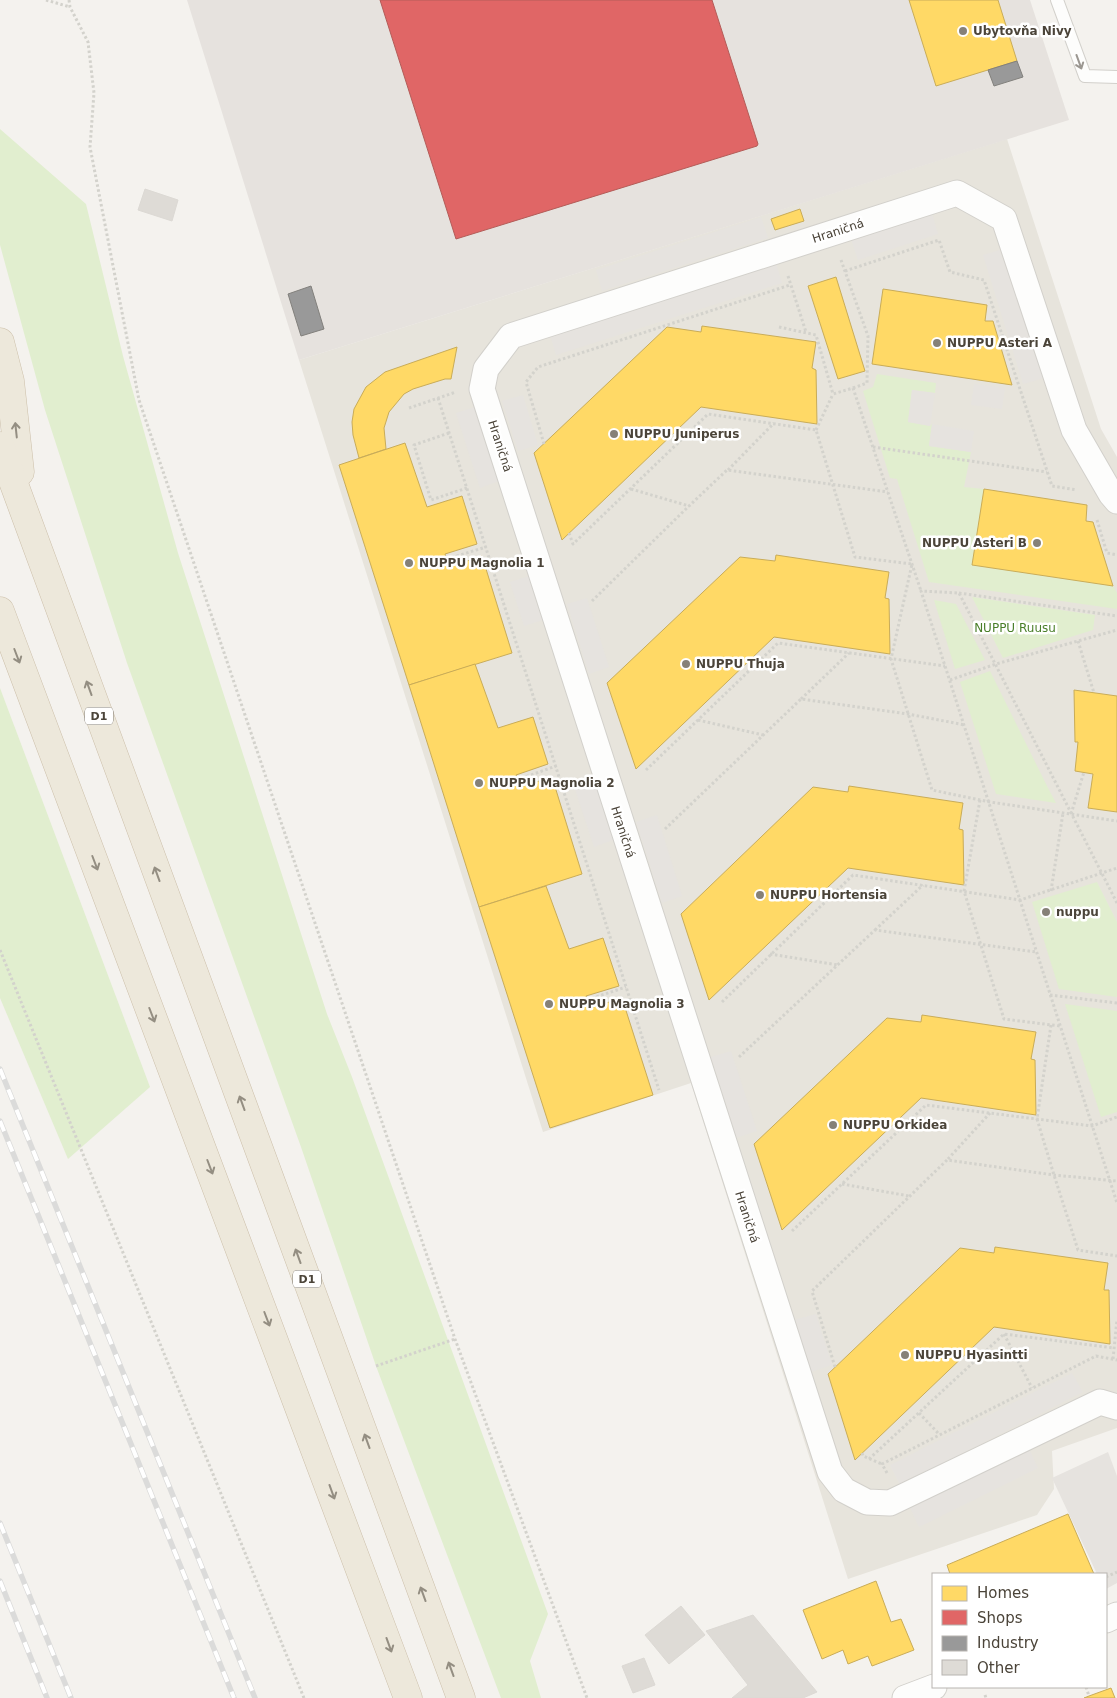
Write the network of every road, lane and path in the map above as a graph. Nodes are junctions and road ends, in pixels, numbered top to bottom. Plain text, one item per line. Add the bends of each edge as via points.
1 (46, 0) edge
2 (69, 0) edge
3 (1057, 0) edge
4 (70, 8) junction
5 (1117, 77) edge
6 (779, 250) junction
7 (841, 260) dead end
8 (845, 271) junction
9 (790, 285) junction
10 (779, 327) dead end
11 (806, 333) junction
12 (0, 342) edge
13 (483, 383) junction
14 (853, 388) junction
15 (833, 394) junction
16 (438, 398) junction
17 (409, 408) dead end
18 (774, 423) junction
19 (816, 430) junction
20 (449, 433) junction
21 (544, 444) dead end
22 (0, 446) edge
23 (873, 446) junction
24 (727, 470) junction
25 (1047, 472) junction
26 (832, 484) junction
27 (467, 488) junction
28 (631, 489) junction
29 (1080, 490) dead end
30 (888, 492) junction
31 (1117, 501) edge
32 (689, 506) junction
33 (24, 514) junction
34 (1096, 518) dead end
35 (569, 533) dead end
36 (486, 546) junction
37 (1117, 555) edge
38 (447, 559) dead end
39 (912, 564) junction
40 (921, 590) junction
41 (959, 592) junction
42 (592, 601) dead end
43 (0, 611) edge
44 (1117, 616) edge
45 (1117, 630) edge
46 (1078, 641) junction
47 (850, 653) junction
48 (892, 659) junction
49 (996, 664) junction
50 (945, 666) junction
51 (950, 680) junction
52 (1094, 693) dead end
53 (801, 699) junction
54 (908, 714) junction
55 (698, 720) junction
56 (965, 725) junction
57 (764, 735) junction
58 (556, 766) junction
59 (646, 770) dead end
60 (1084, 772) dead end
61 (517, 780) dead end
62 (980, 800) junction
63 (990, 802) junction
64 (1063, 813) junction
65 (1071, 814) junction
66 (1117, 821) edge
67 (666, 829) dead end
68 (1117, 868) edge
69 (1102, 873) junction
70 (923, 885) junction
71 (1051, 890) junction
72 (964, 891) junction
73 (1020, 900) junction
74 (1117, 902) edge
75 (875, 930) junction
76 (980, 944) junction
77 (0, 950) edge
78 (1036, 952) junction
79 (770, 954) junction
80 (839, 965) junction
81 (626, 987) junction
82 (1050, 995) junction
83 (587, 1000) dead end
84 (722, 1002) dead end
85 (1117, 1003) edge
86 (1051, 1025) junction
87 (1060, 1026) junction
88 (739, 1057) dead end
89 (659, 1090) dead end
90 (990, 1113) junction
91 (1117, 1117) edge
92 (1037, 1119) junction
93 (1092, 1126) junction
94 (947, 1160) junction
95 (1054, 1175) junction
96 (1109, 1180) junction
97 (1117, 1181) edge
98 (842, 1184) junction
99 (910, 1196) junction
100 (1117, 1203) edge
101 (792, 1231) dead end
102 (1117, 1256) edge
103 (1117, 1320) edge
104 (1004, 1334) junction
105 (455, 1339) junction
106 (1114, 1348) junction
107 (1115, 1359) edge
108 (376, 1366) dead end
109 (835, 1367) dead end
110 (1032, 1388) junction
111 (1117, 1407) edge
112 (918, 1413) junction
113 (939, 1435) junction
114 (862, 1453) dead end
115 (869, 1459) junction
116 (882, 1464) junction
117 (900, 1498) junction
118 (932, 1688) edge
119 (1086, 1688) edge
120 (1089, 1696) dead end
121 (304, 1698) edge
122 (408, 1698) edge
123 (462, 1698) edge
124 (587, 1698) edge
125 (905, 1698) edge

1 - 4 path
2 - 4 path
3 -> 5 lane via 1085,76
4 - 105 path via 88,42 94,92 90,147 139,400
6 - 9 path
6 - 13 street, Hraničná via 511,336 486,369
6 - 31 street, Hraničná via 957,193 1004,219 1074,430
7 - 8 path
8 - 14 path via 868,336 868,383
8 - 25 path via 939,240 950,272 984,280
9 - 11 path
9 - 21 path via 538,366 526,382
10 - 11 path
11 - 15 path via 816,335
33 -> 12 highway via 10,381
13 - 16 path
13 - 117 street, Hraničná via 482,389 505,463 830,1472 844,1490 867,1502 890,1503
14 - 15 path
14 - 23 path
15 - 19 path
16 - 17 path
16 - 20 path
18 - 19 path
18 - 24 path
18 - 28 path via 708,414
19 - 26 path
20 - 27 path
20 - 27 path via 414,445 431,500
22 - 33 highway, D1
23 - 25 path
23 - 30 path
24 - 26 path
24 - 32 path
25 - 29 path via 1052,486
26 - 30 path
26 - 39 path via 855,557
27 - 36 path
28 - 32 path
28 - 35 path via 573,544
30 - 39 path
32 - 42 path
123 -> 33 highway, D1
34 - 37 path via 1107,553
36 - 38 path
36 - 58 path
39 - 40 path
39 - 48 path
40 - 41 path
40 - 50 path
41 - 44 path
41 - 49 path
43 -> 122 highway
45 - 46 path
46 - 49 path
46 - 52 path
47 - 48 path
47 - 53 path
47 - 55 path via 778,643
48 - 50 path
48 - 54 path
49 - 51 path
49 - 65 path
50 - 51 path
51 - 56 path
53 - 54 path
53 - 57 path
54 - 56 path
54 - 62 path via 932,790
55 - 57 path
55 - 59 path
56 - 63 path
57 - 67 path
58 - 61 path
58 - 81 path
60 - 65 path
62 - 63 path
62 - 72 path
63 - 64 path
63 - 73 path
64 - 65 path
64 - 71 path
65 - 66 path
65 - 69 path
68 - 69 path
69 - 71 path
69 - 74 path
70 - 72 path
70 - 75 path
70 - 79 path via 853,874
71 - 73 path
72 - 73 path
72 - 76 path
73 - 78 path
75 - 76 path
75 - 80 path
76 - 78 path
76 - 86 path via 1004,1020
77 - 121 path
78 - 82 path
79 - 80 path
79 - 84 path
80 - 88 path
81 - 83 path
81 - 89 path
82 - 85 path
82 - 87 path
86 - 87 path
86 - 92 path
87 - 93 path
90 - 92 path
90 - 94 path
90 - 98 path via 926,1105
91 - 93 path
92 - 93 path
92 - 95 path
93 - 96 path
94 - 95 path
94 - 99 path
95 - 96 path
95 - 102 path via 1078,1250
96 - 97 path
96 - 100 path
98 - 99 path
98 - 101 path
99 - 109 path via 812,1290
103 - 106 path
104 - 106 path
104 - 110 path
104 - 112 path
105 - 108 path
105 - 124 path
106 - 107 path
107 - 110 path via 1096,1356
110 - 113 path
111 - 117 street, Hraničná via 1100,1402
112 - 113 path
112 - 115 path
113 - 116 path
114 - 115 path
115 - 116 path
116 - 117 path
118 - 125 street
119 - 120 path

